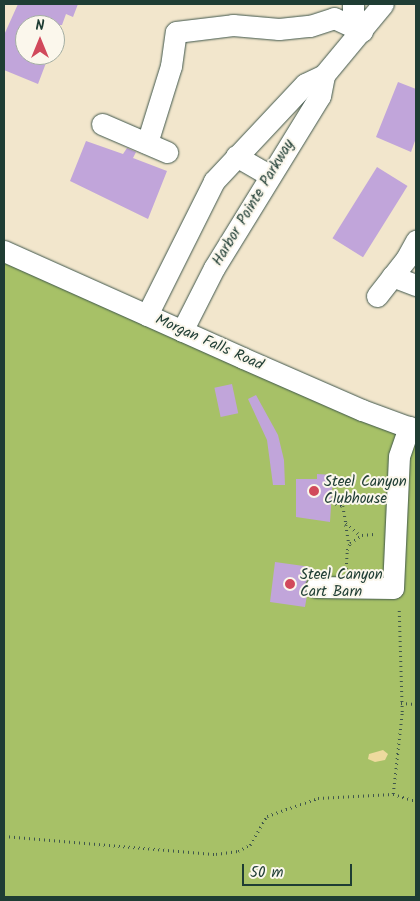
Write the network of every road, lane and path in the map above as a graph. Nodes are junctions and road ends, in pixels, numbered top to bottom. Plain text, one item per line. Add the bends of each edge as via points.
1 (353, 4) edge
2 (383, 4) edge
3 (362, 31) junction
4 (324, 75) junction
5 (269, 121) junction
6 (102, 124) dead end
7 (294, 138) junction
8 (147, 143) junction
9 (167, 152) dead end
10 (236, 156) junction
11 (270, 176) junction
12 (416, 241) edge
13 (4, 251) edge
14 (392, 276) junction
15 (416, 285) edge
16 (377, 296) dead end
17 (147, 315) junction
18 (182, 331) junction
19 (412, 429) edge
20 (407, 482) edge
21 (331, 502) dead end
22 (346, 523) junction
23 (374, 534) dead end
24 (362, 535) junction
25 (349, 545) junction
26 (346, 569) dead end
27 (316, 587) dead end
28 (399, 609) dead end
29 (401, 702) junction
30 (416, 704) edge
31 (393, 794) junction
32 (416, 801) edge
33 (4, 836) edge

1 - 3 street via 353,12
2 - 3 street, Harbor Pointe Parkway
3 - 4 street, Harbor Pointe Parkway
3 - 8 street via 334,18 310,26 279,29 233,25 176,32 171,66
4 - 5 street, Harbor Pointe Parkway via 305,84
4 - 7 street, Harbor Pointe Parkway via 320,96
5 - 7 street
5 - 10 street, Harbor Pointe Parkway
6 - 8 street
7 - 11 street, Harbor Pointe Parkway
8 - 9 street
10 - 11 street
10 - 17 street, Harbor Pointe Parkway via 214,181
11 - 18 street, Harbor Pointe Parkway via 214,268
12 - 14 street
13 - 17 street, Morgan Falls Road
14 - 15 street
14 - 16 street
17 - 18 street, Morgan Falls Road
18 - 19 street, Morgan Falls Road
19 - 20 street via 399,456
20 - 27 street via 393,588
21 - 22 path via 343,506
22 - 24 path
22 - 25 path
23 - 24 path
24 - 25 path
25 - 26 path
28 - 29 path
29 - 30 path
29 - 31 path
31 - 32 path
31 - 33 path via 318,798 267,816 250,845 238,851 216,854

